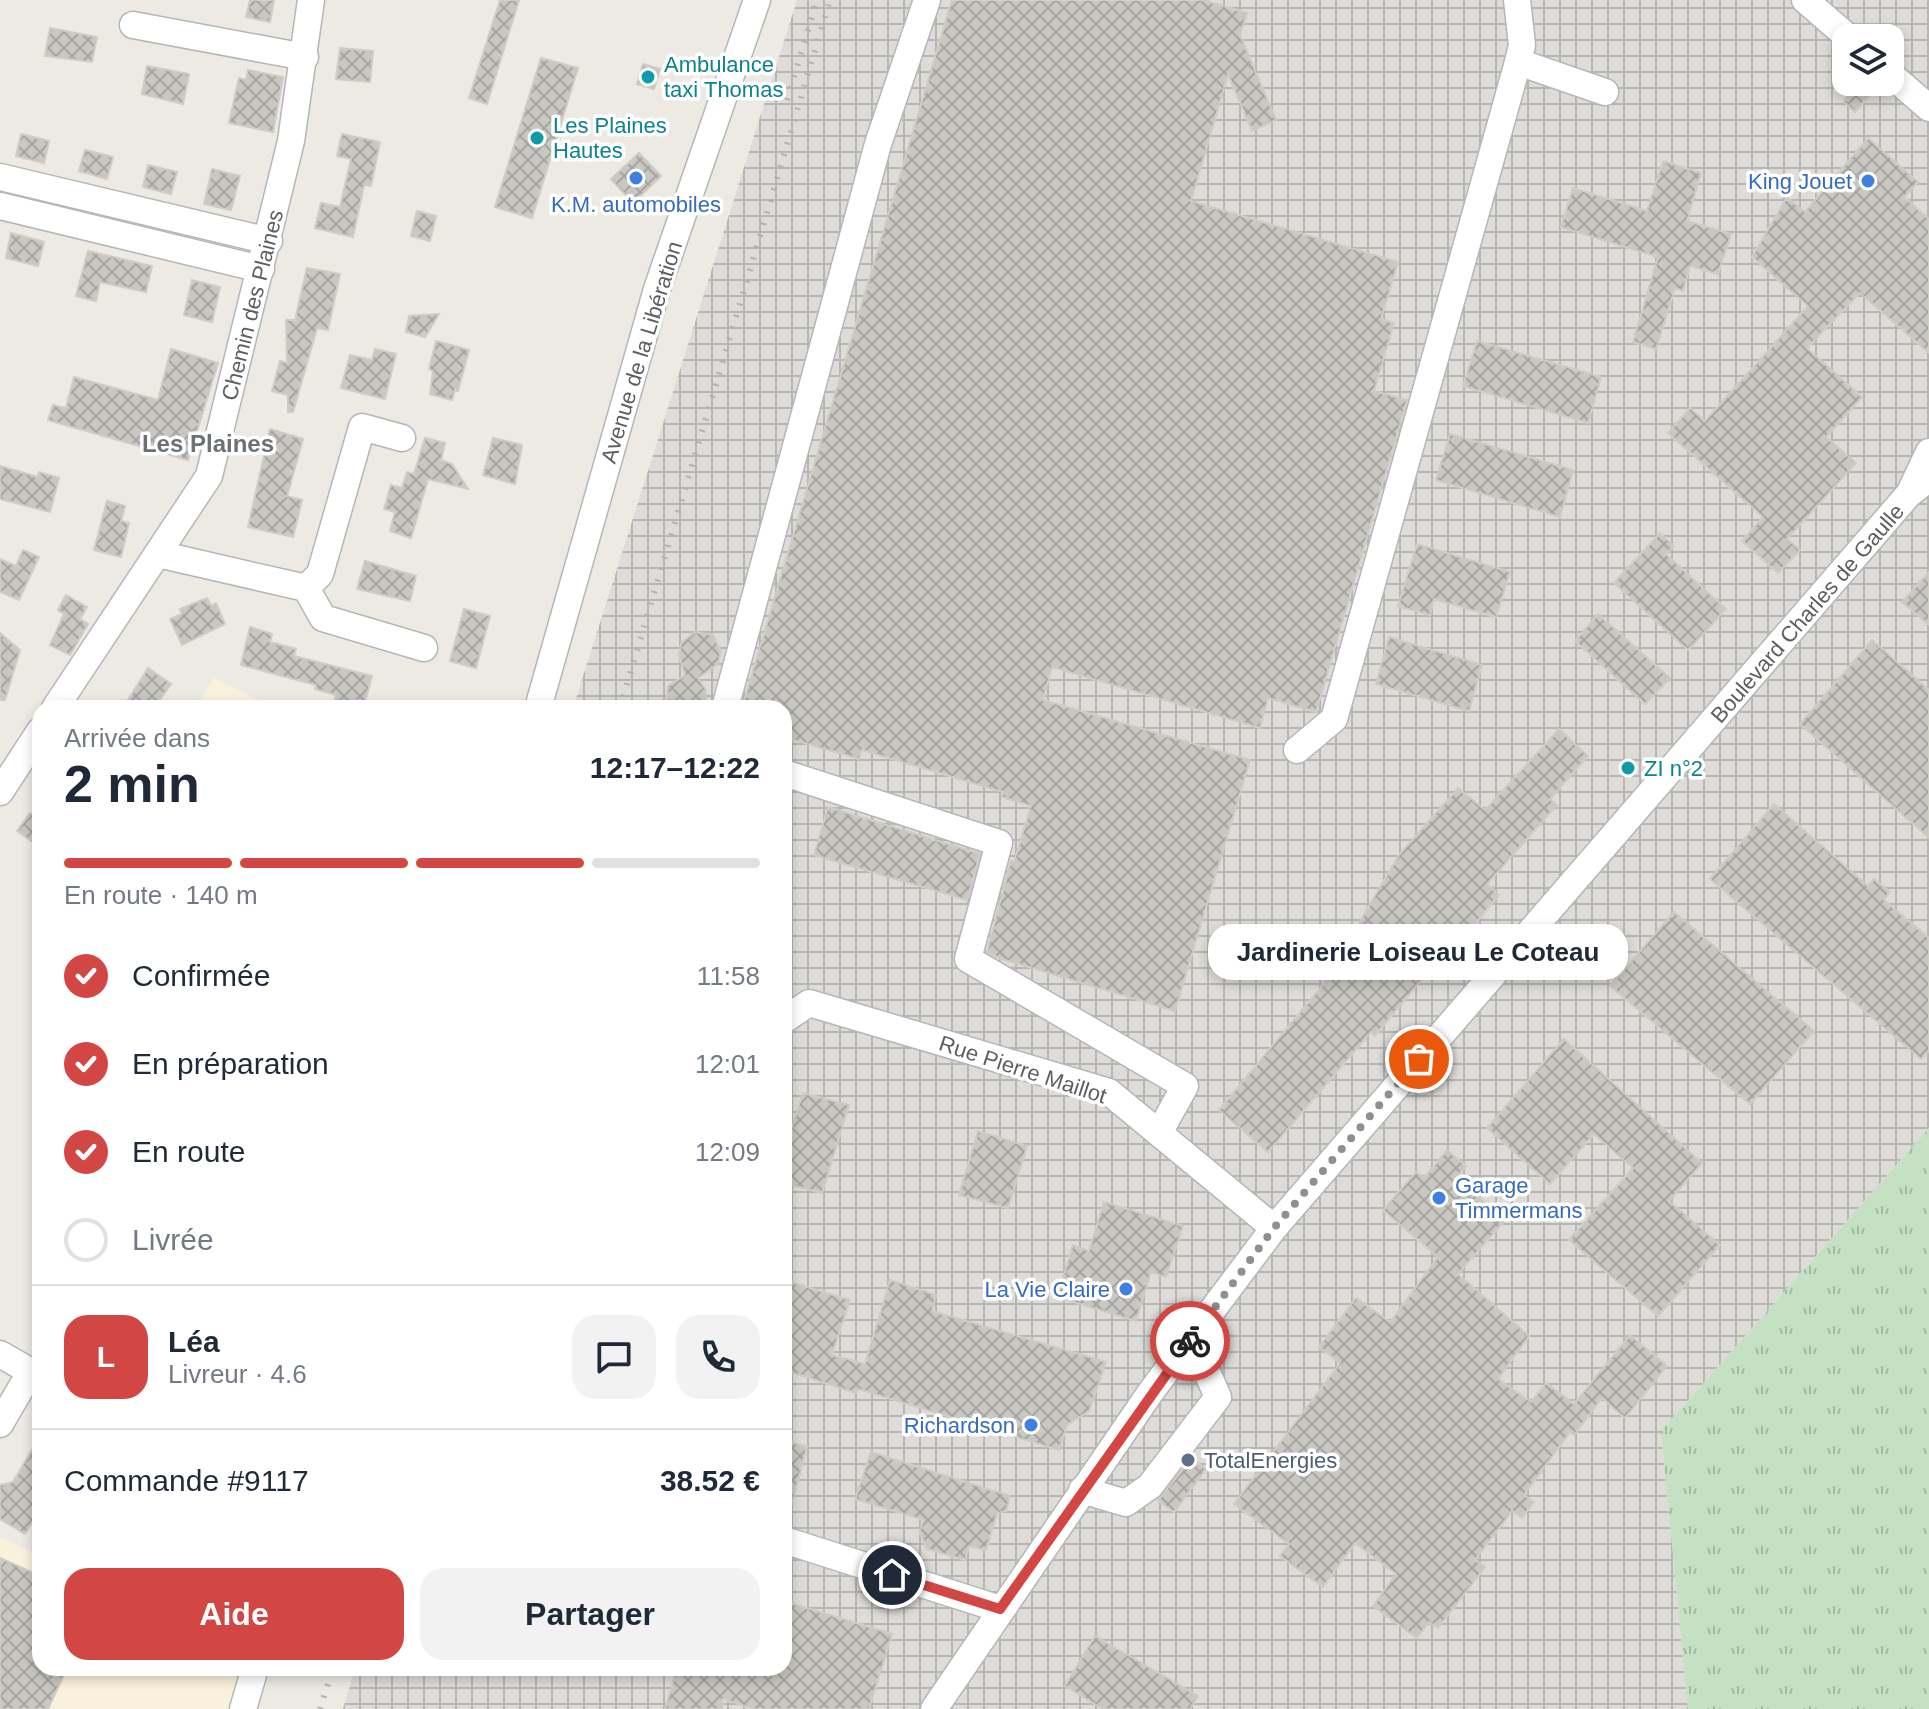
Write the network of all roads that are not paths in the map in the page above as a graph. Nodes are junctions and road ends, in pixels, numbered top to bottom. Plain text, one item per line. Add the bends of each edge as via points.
1 (311, 0) edge
2 (757, 0) edge
3 (927, 0) edge
4 (1517, 0) edge
5 (1805, 0) edge
6 (1833, 24) edge
7 (133, 25) dead end
8 (305, 57) junction
9 (1518, 62) junction
10 (1904, 86) edge
11 (1605, 92) dead end
12 (1929, 108) edge
13 (0, 177) edge
14 (0, 206) edge
15 (269, 241) junction
16 (261, 269) junction
17 (402, 438) dead end
18 (1929, 452) edge
19 (1929, 478) edge
20 (1908, 495) junction
21 (158, 554) junction
22 (306, 588) junction
23 (424, 648) dead end
24 (60, 700) edge
25 (540, 700) edge
26 (727, 700) edge
27 (32, 743) edge
28 (1297, 750) dead end
29 (792, 776) edge
30 (0, 792) edge
31 (792, 1015) edge
32 (1159, 1133) junction
33 (1274, 1228) junction
34 (1184, 1348) junction
35 (0, 1354) edge
36 (32, 1372) edge
37 (32, 1378) edge
38 (0, 1424) edge
39 (1082, 1490) junction
40 (792, 1543) edge
41 (1000, 1609) junction
42 (253, 1676) edge
43 (243, 1709) edge
44 (934, 1709) edge

1 - 8 street, Chemin des Plaines
2 - 25 street, Avenue de la Libération via 657,289
3 - 26 street via 878,144
4 - 9 street via 1522,45
5 - 6 street
7 - 8 street
8 - 15 street, Chemin des Plaines
9 - 11 street
9 - 28 street via 1334,719
10 - 12 street
13 - 15 street
14 - 16 street
15 - 16 street, Chemin des Plaines
16 - 21 street, Chemin des Plaines via 209,476
17 - 22 street via 362,427 320,574
18 - 20 street, Boulevard Charles de Gaulle
19 - 20 street, Boulevard Charles de Gaulle
20 - 33 street, Boulevard Charles de Gaulle
21 - 22 street
21 - 24 street, Chemin des Plaines
22 - 23 street via 323,618
27 - 30 street
29 - 32 street via 999,843 968,959 1185,1086
31 - 32 street, Rue Pierre Maillot via 809,1003 1109,1092
32 - 33 street, Rue Pierre Maillot
33 - 34 street, Boulevard Charles de Gaulle
34 - 39 street, Boulevard Charles de Gaulle
34 - 39 street via 1202,1361 1218,1397 1150,1486 1126,1503
35 - 36 street
37 - 38 street
39 - 41 street, Boulevard Charles de Gaulle
40 - 41 street
41 - 44 street, Boulevard Charles de Gaulle
42 - 43 street

